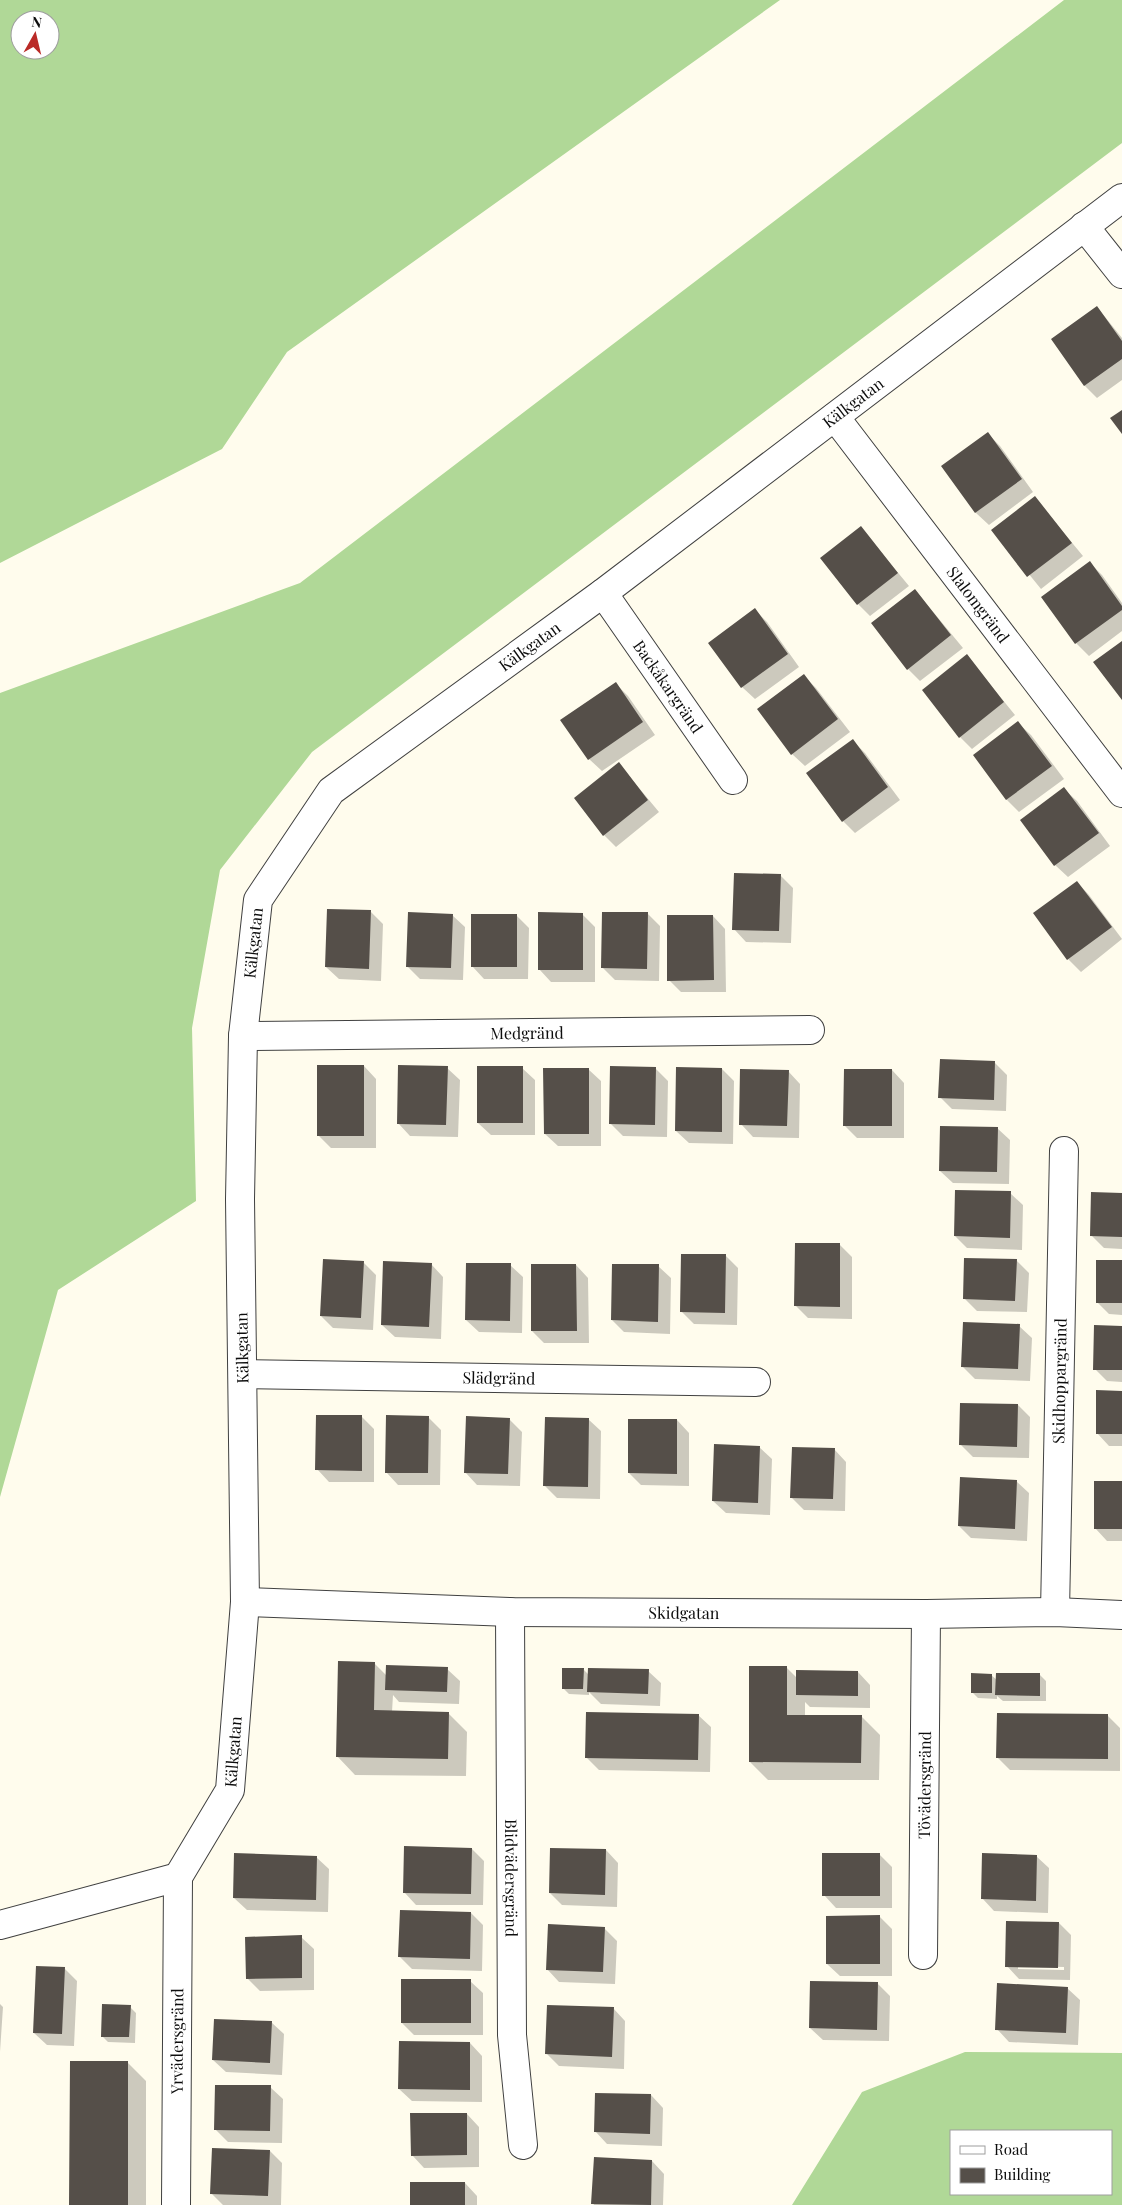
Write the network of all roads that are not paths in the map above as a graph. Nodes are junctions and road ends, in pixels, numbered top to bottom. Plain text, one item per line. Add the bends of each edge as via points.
1 (1122, 198) edge
2 (1084, 226) junction
3 (1122, 274) edge
4 (835, 417) junction
5 (603, 594) junction
6 (733, 780) dead end
7 (1122, 793) edge
8 (810, 1030) dead end
9 (243, 1036) junction
10 (1064, 1151) dead end
11 (243, 1374) junction
12 (756, 1382) dead end
13 (244, 1602) junction
14 (510, 1612) junction
15 (1055, 1612) junction
16 (926, 1614) junction
17 (1122, 1615) edge
18 (178, 1877) junction
19 (0, 1925) edge
20 (922, 1955) dead end
21 (523, 2145) dead end
22 (176, 2205) edge

1 - 2 street, Kälkgatan
2 - 3 street
2 - 4 street, Kälkgatan
4 - 5 street, Kälkgatan
4 - 7 street, Slalomgränd
5 - 6 street, Backåkargränd
5 - 9 street, Kälkgatan via 331,791 258,900
8 - 9 street, Medgränd
9 - 11 street, Kälkgatan via 240,1199
10 - 15 street, Skidhoppargränd
11 - 12 street, Slädgränd
11 - 13 street, Kälkgatan
13 - 14 street, Skidgatan
13 - 18 street, Kälkgatan via 230,1790
14 - 16 street, Skidgatan
14 - 21 street, Blidvädersgränd via 512,2034
15 - 16 street, Skidgatan
15 - 17 street, Skidgatan
16 - 20 street, Tövädersgränd
18 - 19 street
18 - 22 street, Yrvädersgränd

